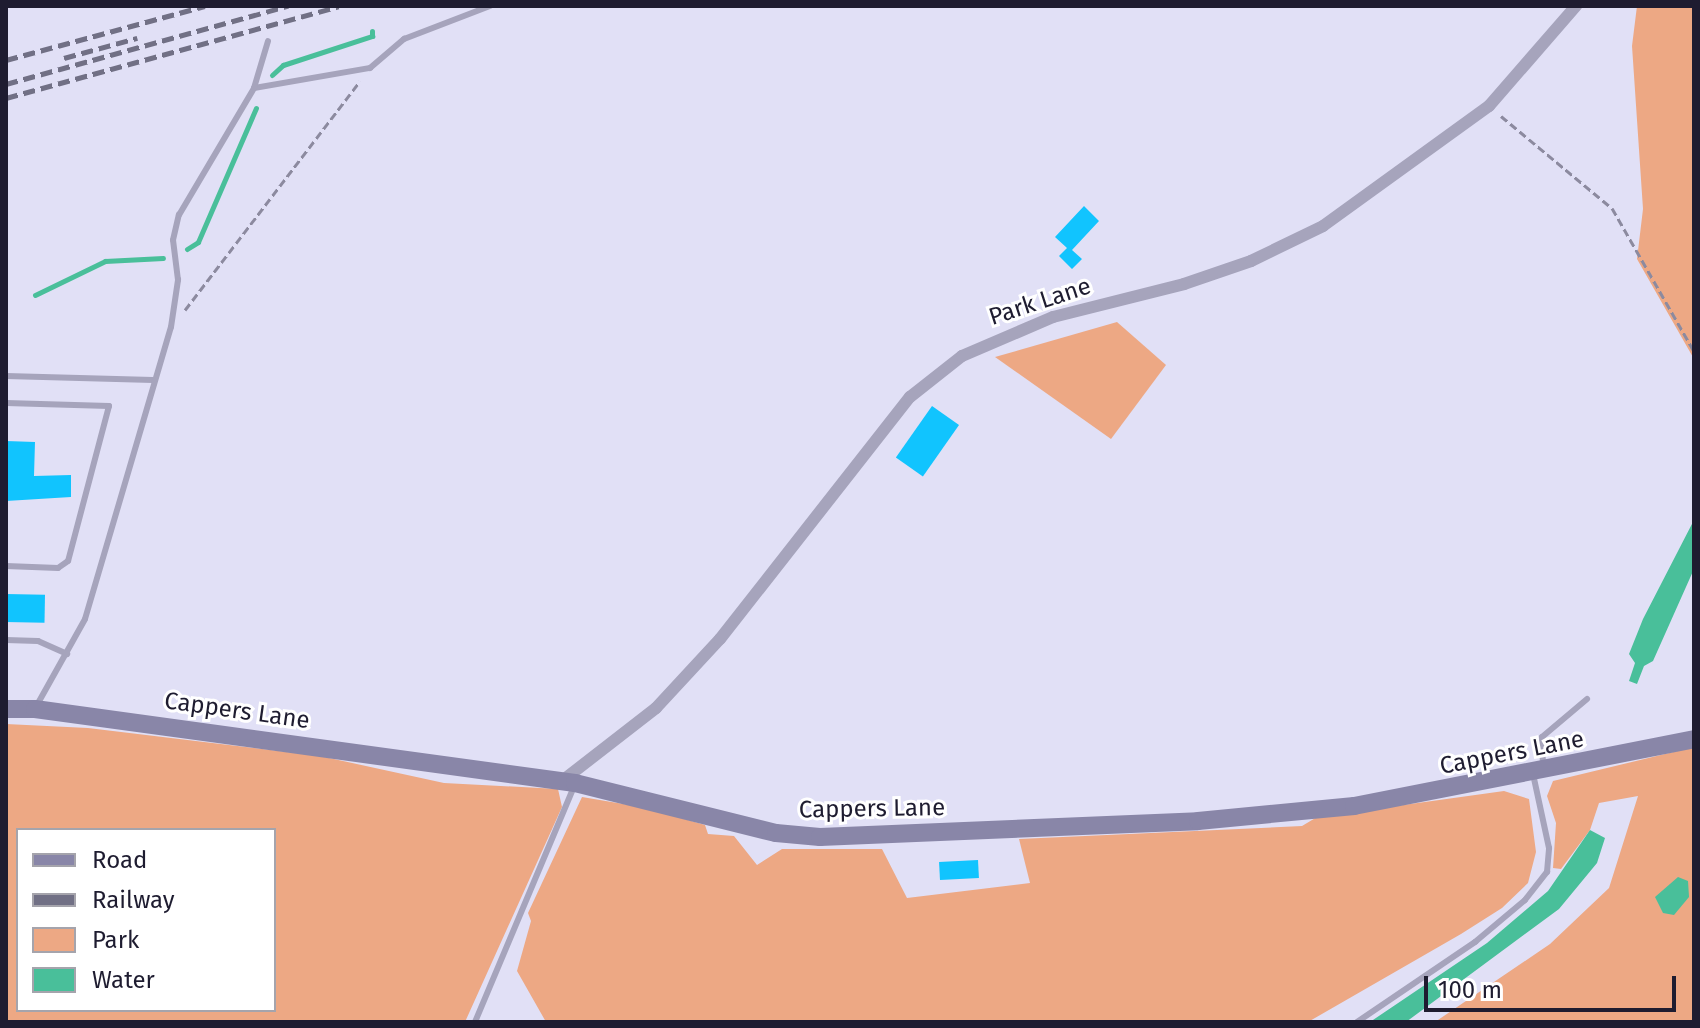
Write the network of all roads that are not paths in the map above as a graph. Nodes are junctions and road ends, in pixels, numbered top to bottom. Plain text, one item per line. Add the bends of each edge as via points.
1 (490, 6) edge
2 (1576, 6) edge
3 (268, 41) dead end
4 (254, 88) junction
5 (6, 376) edge
6 (153, 380) junction
7 (6, 403) edge
8 (6, 566) edge
9 (6, 640) edge
10 (67, 654) junction
11 (1587, 699) dead end
12 (6, 709) edge
13 (35, 709) junction
14 (1694, 739) edge
15 (1538, 773) junction
16 (569, 782) junction
17 (475, 1022) edge
18 (1357, 1022) edge

1 - 4 lane via 404,39 370,68
2 - 16 street, Park Lane via 1489,106 1323,226 1251,261 1053,317 1003,334 962,356 910,397 729,628 656,708
3 - 4 lane
4 - 6 lane via 179,215 173,240 178,280 171,327
5 - 6 lane
6 - 10 lane via 85,619
7 - 8 lane via 109,406 68,561 58,568
9 - 10 lane via 38,641
10 - 13 lane
11 - 15 lane via 1542,737
12 - 13 street, Cappers Lane
13 - 16 street, Cappers Lane
14 - 15 street, Cappers Lane
15 - 16 street, Cappers Lane via 1354,806 1198,821 872,838 776,833
15 - 18 lane via 1549,848 1547,872 1525,900 1475,942
16 - 17 lane

